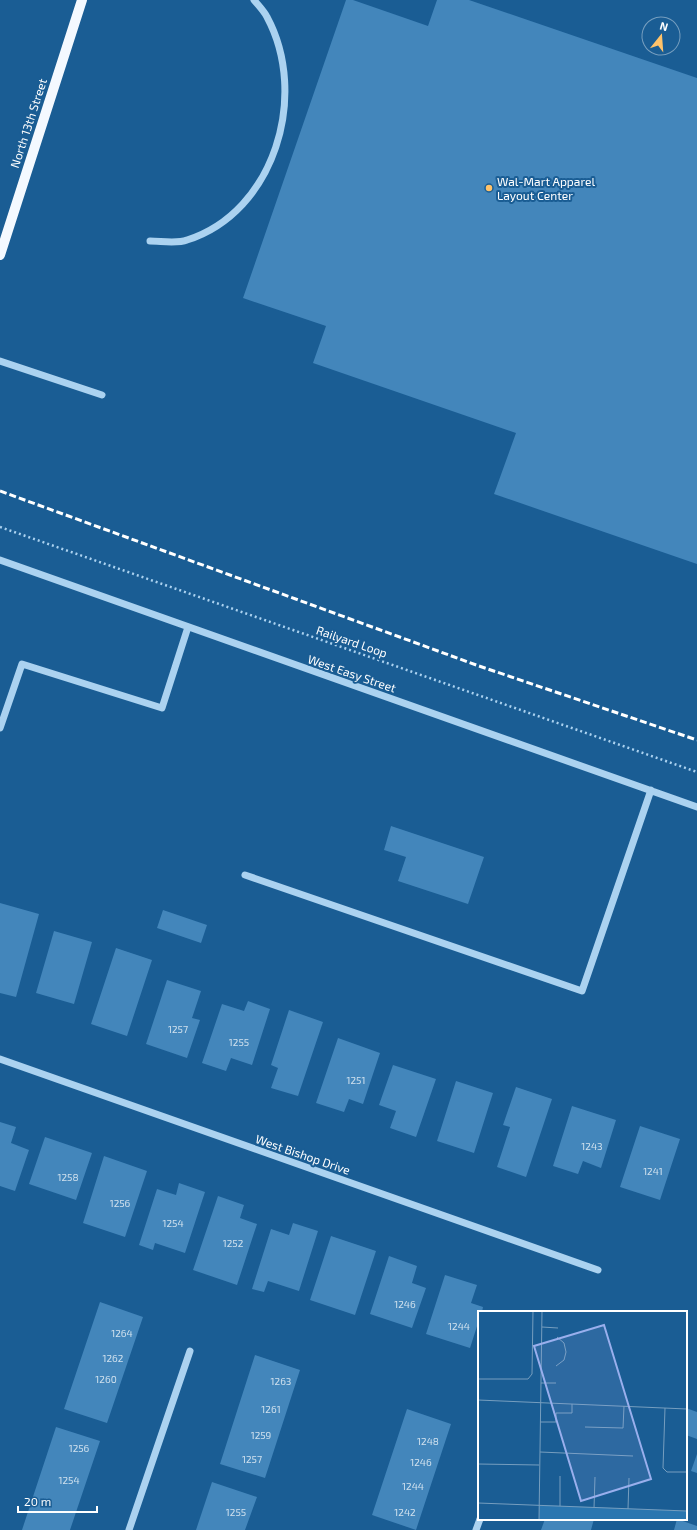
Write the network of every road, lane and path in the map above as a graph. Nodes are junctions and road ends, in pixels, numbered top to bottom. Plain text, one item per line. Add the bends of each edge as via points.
1 (82, 0) edge
2 (254, 0) edge
3 (150, 241) dead end
4 (0, 255) edge
5 (0, 361) edge
6 (102, 395) dead end
7 (0, 527) edge
8 (0, 560) edge
9 (188, 626) junction
10 (0, 728) edge
11 (697, 772) edge
12 (651, 790) junction
13 (697, 807) edge
14 (245, 875) dead end
15 (0, 1059) edge
16 (598, 1270) dead end
17 (190, 1351) dead end
18 (480, 1520) edge
19 (129, 1530) edge
20 (476, 1530) edge

1 - 4 main road, North 13th Street
2 - 3 street via 267,16 281,54 286,96 277,146 261,182 237,211 209,231 185,241
5 - 6 street
7 - 11 path, Railyard Loop
8 - 9 street, West Easy Street
9 - 10 street via 162,708 22,664
9 - 12 street, West Easy Street
12 - 13 street, West Easy Street
12 - 14 street via 582,991
15 - 16 street, West Bishop Drive
17 - 19 street
18 - 20 street

